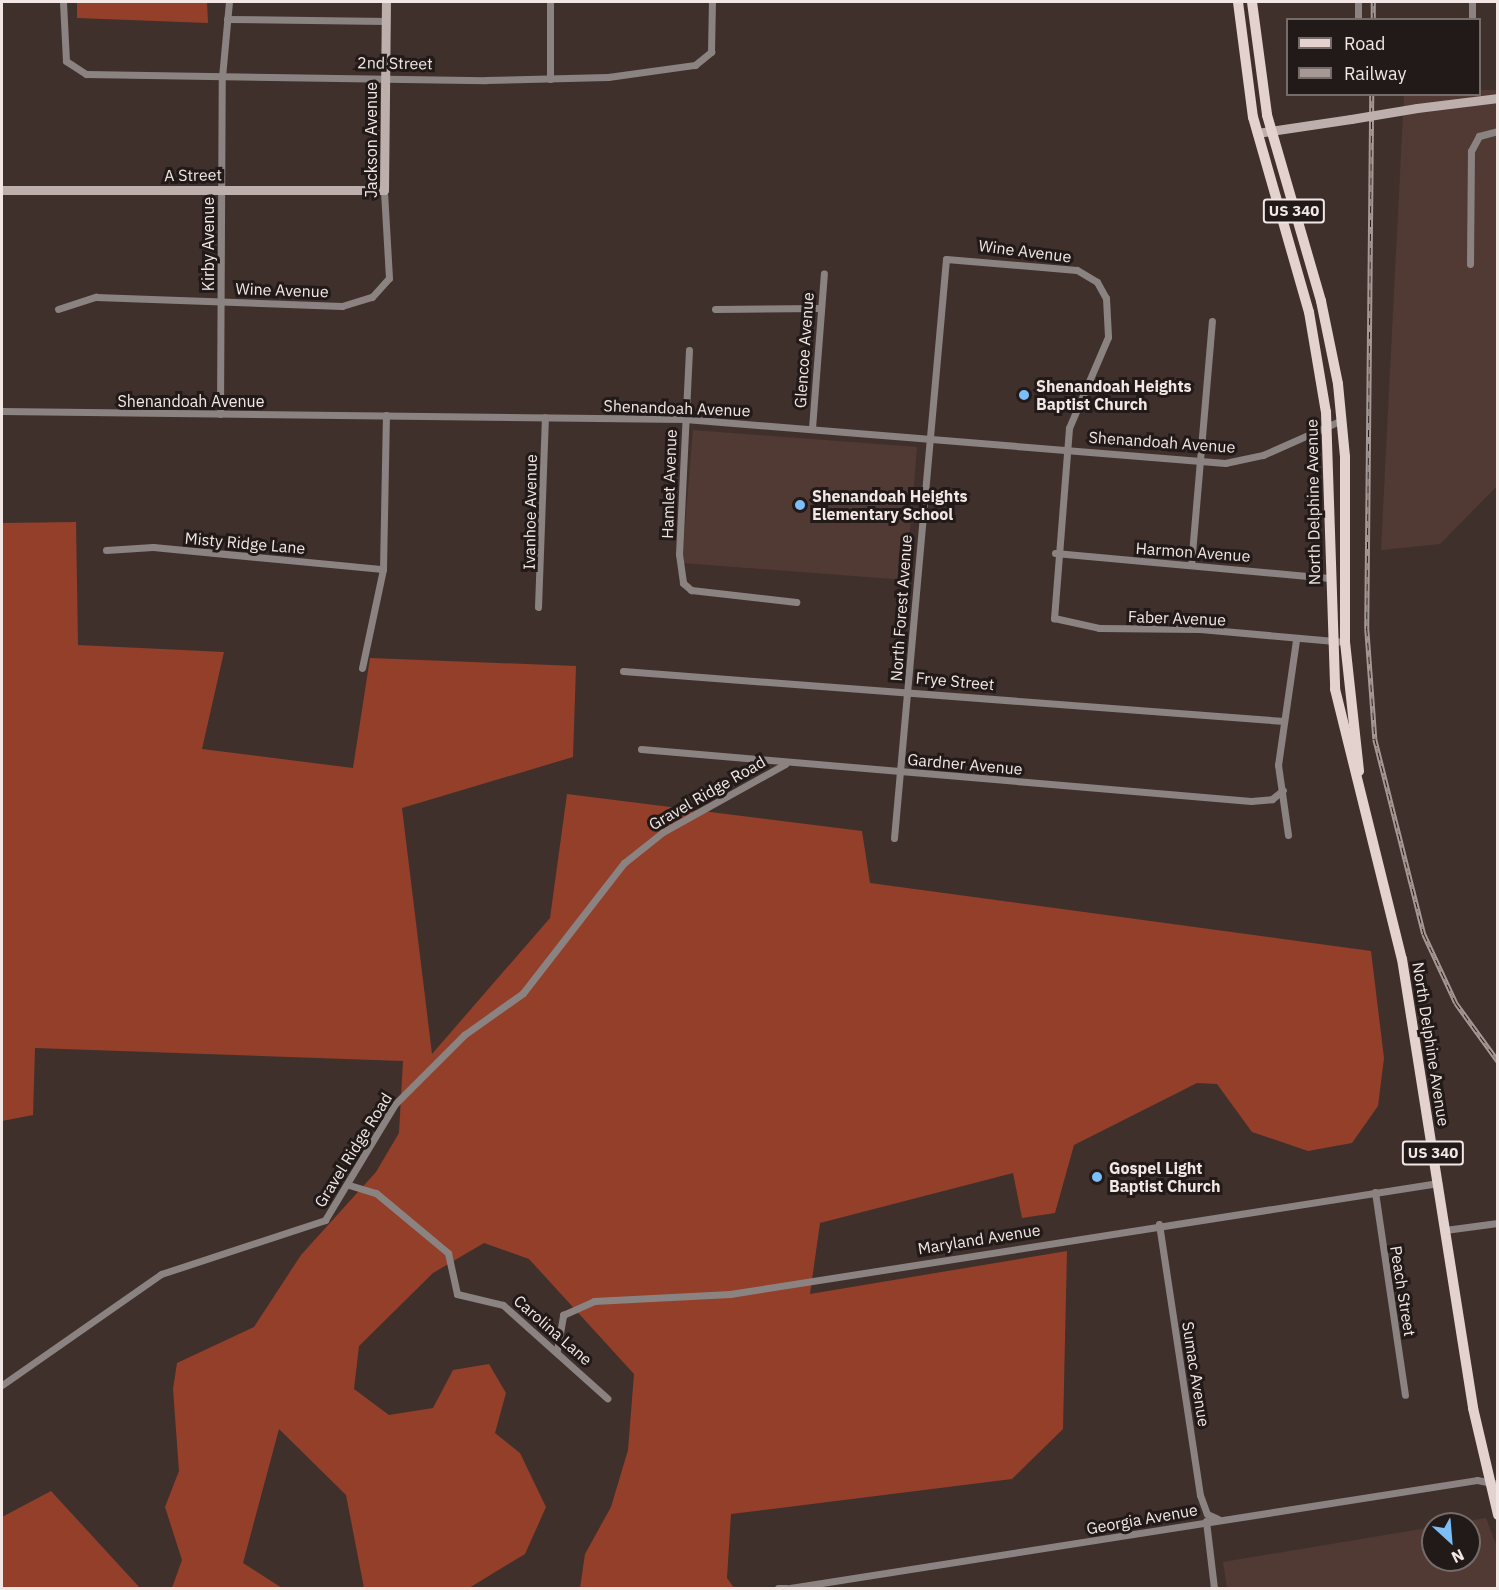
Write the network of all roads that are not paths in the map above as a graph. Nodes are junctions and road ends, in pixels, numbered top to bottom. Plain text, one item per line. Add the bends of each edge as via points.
1 (63, 2) edge
2 (229, 2) edge
3 (386, 2) edge
4 (550, 2) edge
5 (712, 2) edge
6 (1238, 2) edge
7 (1252, 2) edge
8 (1358, 2) edge
9 (1472, 2) edge
10 (1358, 18) edge
11 (1472, 18) edge
12 (227, 19) junction
13 (386, 21) junction
14 (222, 77) junction
15 (386, 78) junction
16 (550, 79) junction
17 (1497, 98) edge
18 (1271, 130) junction
19 (1497, 131) edge
20 (1257, 133) junction
21 (222, 189) junction
22 (2, 190) edge
23 (384, 190) junction
24 (1470, 264) dead end
25 (942, 272) joint
26 (824, 273) dead end
27 (389, 278) joint
28 (221, 301) junction
29 (821, 308) junction
30 (58, 309) dead end
31 (715, 309) dead end
32 (1212, 321) dead end
33 (689, 350) dead end
34 (2, 411) edge
35 (220, 414) junction
36 (386, 415) junction
37 (545, 417) junction
38 (685, 420) junction
39 (1342, 420) junction
40 (1327, 424) junction
41 (812, 428) junction
42 (927, 437) junction
43 (1066, 449) junction
44 (1200, 461) junction
45 (106, 550) dead end
46 (1055, 553) junction
47 (1191, 565) junction
48 (383, 569) junction
49 (1329, 578) junction
50 (796, 602) dead end
51 (538, 607) dead end
52 (1331, 639) junction
53 (1296, 640) junction
54 (1345, 642) junction
55 (362, 668) dead end
56 (623, 671) dead end
57 (908, 691) junction
58 (1284, 721) junction
59 (641, 749) dead end
60 (785, 764) junction
61 (902, 772) junction
62 (1282, 790) junction
63 (1362, 792) junction
64 (1288, 835) dead end
65 (894, 838) dead end
66 (1438, 1183) junction
67 (349, 1185) junction
68 (1374, 1192) junction
69 (1497, 1223) edge
70 (1160, 1224) junction
71 (1445, 1230) junction
72 (556, 1350) junction
73 (2, 1385) edge
74 (1405, 1395) dead end
75 (607, 1398) dead end
76 (1492, 1483) edge
77 (1497, 1515) edge
78 (1219, 1519) junction
79 (1206, 1521) junction
80 (778, 1588) edge
81 (788, 1588) edge
82 (1214, 1588) edge

1 - 14 street, 2nd Street via 63,53 75,72
2 - 12 street, Kirby Avenue
3 - 13 street, Jackson Avenue
4 - 16 street
5 - 16 street, 2nd Street via 709,56 694,65 656,73
6 - 20 main road, North Delphine Avenue / US 340
7 - 18 main road, North Delphine Avenue / US 340
8 - 10 street
9 - 11 street
12 - 13 street
12 - 14 street, Kirby Avenue
13 - 15 street, Jackson Avenue
14 - 15 street, 2nd Street
14 - 21 street, Kirby Avenue
15 - 16 street, 2nd Street
15 - 23 street, Jackson Avenue
17 - 18 street, bridge
18 - 20 street
18 - 39 main road, North Delphine Avenue / US 340 via 1321,301
19 - 24 street via 1479,136 1471,151
20 - 40 main road, North Delphine Avenue / US 340 via 1309,312
21 - 22 street, A Street
21 - 23 street, A Street
21 - 28 street, Kirby Avenue
23 - 27 street, Jackson Avenue
25 - 42 street, North Forest Avenue
25 - 43 street, Wine Avenue via 944,261 957,257 1084,272 1102,290 1108,331 1073,413
26 - 29 street, Glencoe Avenue
27 - 28 street, Wine Avenue via 375,295 344,306
28 - 30 street, Wine Avenue via 96,297
28 - 35 street, Kirby Avenue
29 - 31 street
29 - 41 street, Glencoe Avenue
32 - 44 street
33 - 38 street, Hamlet Avenue
34 - 35 street, Shenandoah Avenue
35 - 36 street, Shenandoah Avenue
36 - 37 street, Shenandoah Avenue
36 - 48 street
37 - 38 street, Shenandoah Avenue
37 - 51 street, Ivanhoe Avenue via 543,586
38 - 41 street, Shenandoah Avenue
38 - 50 street, Hamlet Avenue via 682,583 691,590
39 - 40 street, Shenandoah Avenue
39 - 54 main road, North Delphine Avenue / US 340
40 - 44 street, Shenandoah Avenue via 1251,460
40 - 49 main road, North Delphine Avenue / US 340
41 - 42 street, Shenandoah Avenue
42 - 43 street, Shenandoah Avenue
42 - 57 street, North Forest Avenue
43 - 44 street, Shenandoah Avenue
43 - 46 street
44 - 47 street
45 - 48 street, Misty Ridge Lane via 153,547
46 - 47 street, Harmon Avenue
46 - 53 street, Faber Avenue via 1050,610 1058,620 1099,628 1200,629
47 - 49 street, Harmon Avenue
48 - 55 street
49 - 52 main road, North Delphine Avenue / US 340
52 - 53 street, Faber Avenue
52 - 54 street, Faber Avenue
52 - 63 main road, North Delphine Avenue / US 340 via 1341,719
53 - 58 street
54 - 63 main road, North Delphine Avenue / US 340
56 - 57 street, Frye Street
57 - 58 street, Frye Street
57 - 61 street, North Forest Avenue
58 - 62 street via 1278,765
59 - 60 street, Gardner Avenue
60 - 61 street, Gardner Avenue
60 - 67 street, Gravel Ridge Road via 645,845 578,916 523,993 456,1043 395,1104
61 - 62 street, Gardner Avenue via 1251,801 1272,799
61 - 65 street, North Forest Avenue
62 - 64 street
63 - 66 main road, North Delphine Avenue / US 340 via 1402,959
66 - 68 street, Maryland Avenue
66 - 71 main road, North Delphine Avenue / US 340
67 - 72 street, Carolina Lane via 376,1193 448,1253 457,1294 503,1305
67 - 73 street, Gravel Ridge Road via 325,1220 161,1274
68 - 70 street, Maryland Avenue
68 - 74 street, Peach Street
69 - 71 street
70 - 72 street, Maryland Avenue via 730,1294 594,1301 563,1315
70 - 78 street, Sumac Avenue via 1200,1495 1207,1514
71 - 76 main road, North Delphine Avenue / US 340
72 - 75 street, Carolina Lane
76 - 77 main road, North Delphine Avenue / US 340
76 - 78 street, Georgia Avenue
78 - 79 street, Georgia Avenue
79 - 81 street, Georgia Avenue
79 - 82 street
80 - 81 street, Georgia Avenue

